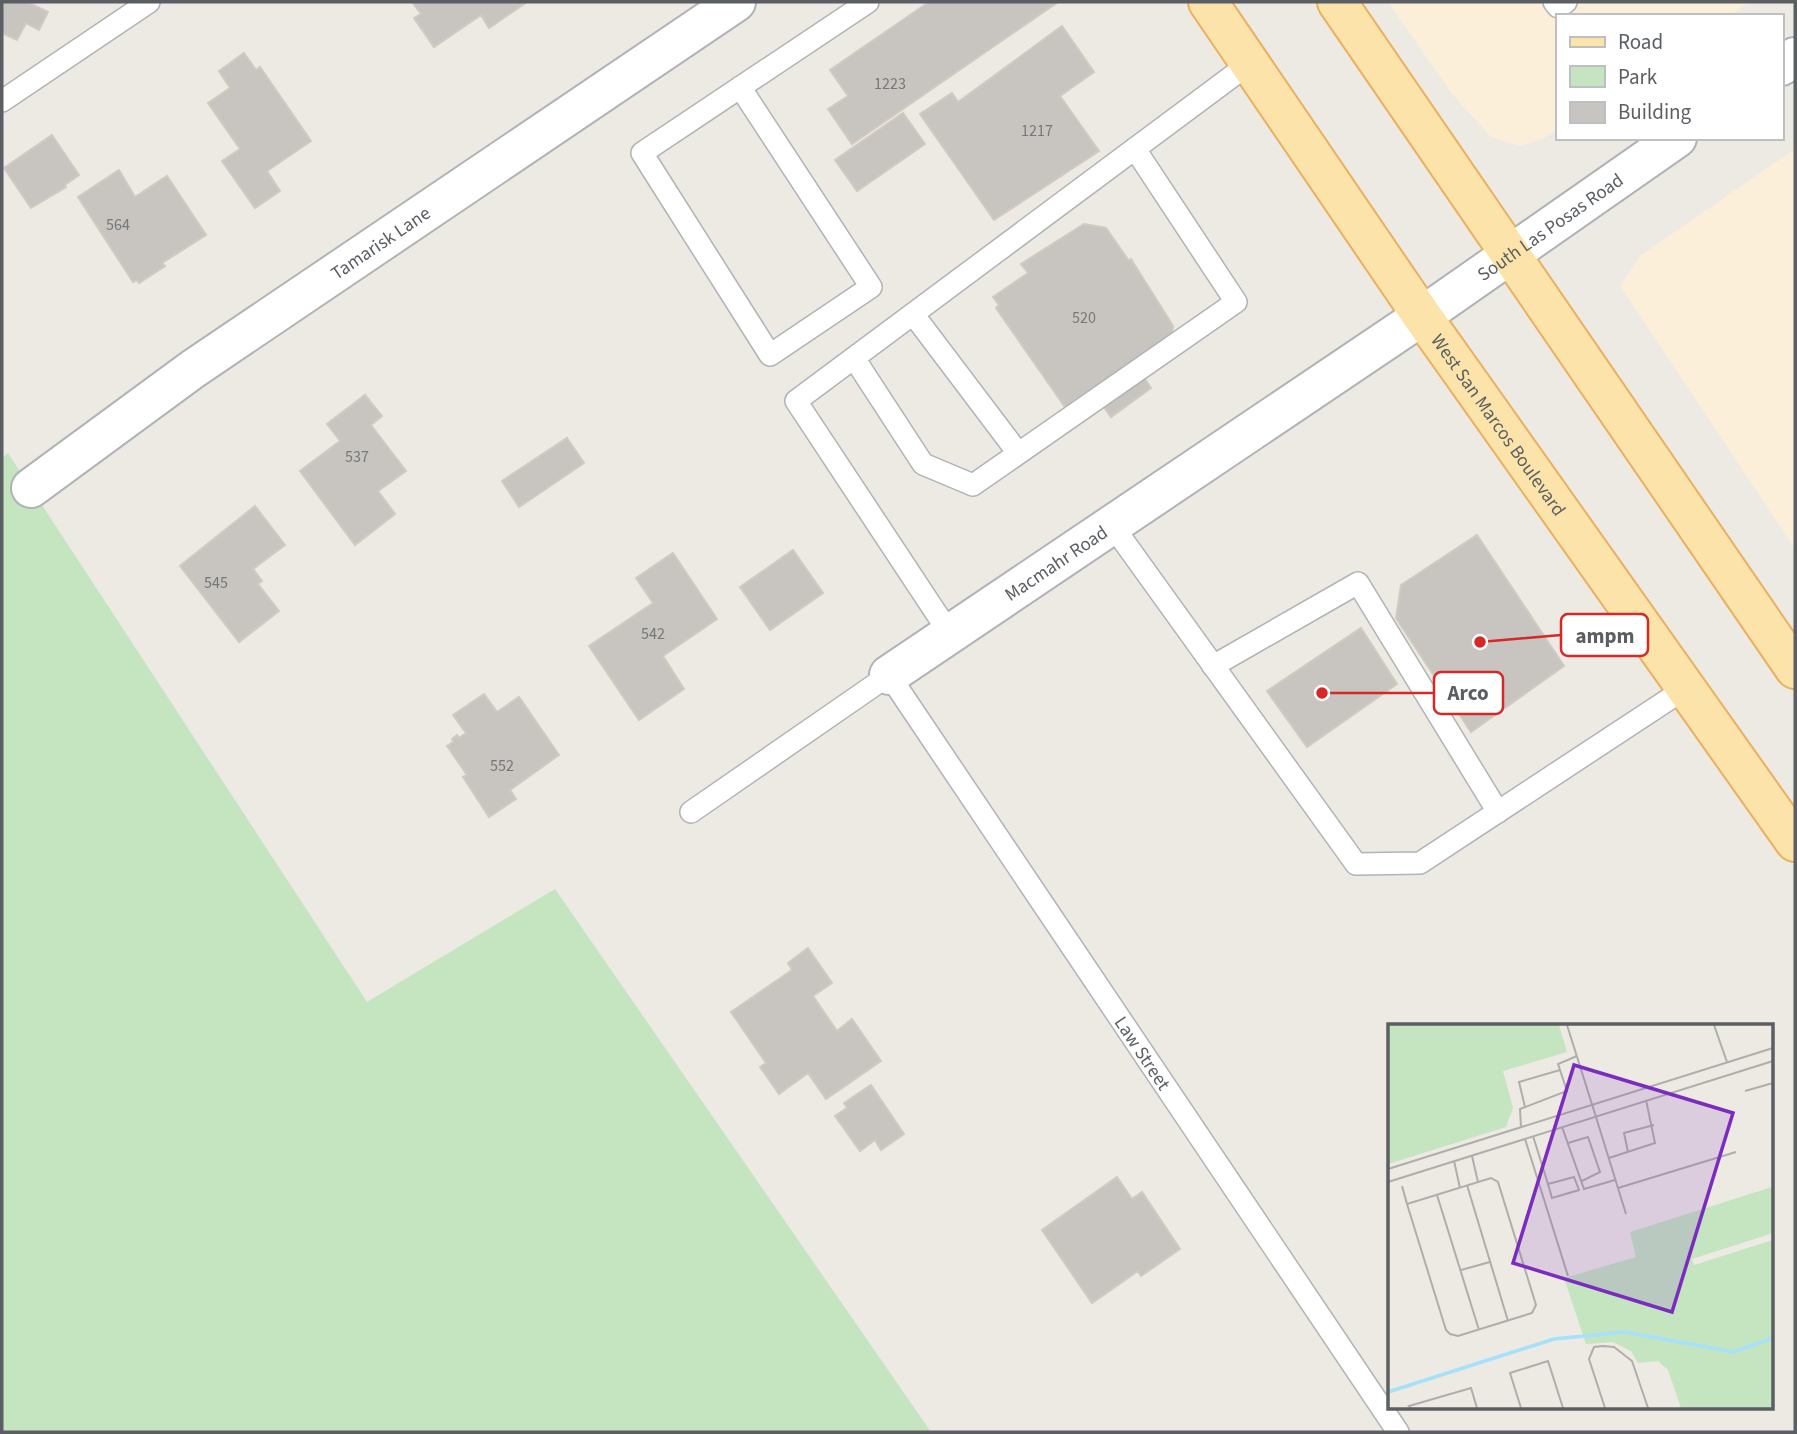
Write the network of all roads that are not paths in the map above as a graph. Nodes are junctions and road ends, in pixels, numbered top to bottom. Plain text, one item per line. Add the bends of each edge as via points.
1 (149, 2) edge
2 (736, 2) edge
3 (868, 2) edge
4 (1208, 2) edge
5 (1337, 2) edge
6 (1555, 2) edge
7 (1566, 2) edge
8 (1250, 63) junction
9 (740, 87) junction
10 (2, 102) edge
11 (1674, 140) edge
12 (1135, 149) junction
13 (1511, 255) junction
14 (913, 314) junction
15 (1422, 316) junction
16 (854, 358) junction
17 (1018, 453) junction
18 (31, 488) dead end
19 (1112, 525) junction
20 (950, 634) junction
21 (1213, 666) junction
22 (1795, 668) edge
23 (889, 676) junction
24 (1686, 688) junction
25 (691, 812) dead end
26 (1498, 812) junction
27 (1795, 842) edge
28 (1398, 1432) edge

1 - 10 lane
2 - 18 street, Tamarisk Lane via 193,369
3 - 9 lane
4 - 8 main road, West San Marcos Boulevard
5 - 13 main road
6 - 7 lane via 1559,7
8 - 12 lane
8 - 15 main road, West San Marcos Boulevard
9 - 9 lane via 642,153 770,355 871,287
11 - 13 street, South Las Posas Road
12 - 14 lane
12 - 17 lane via 1236,302
13 - 15 street, South Las Posas Road
13 - 22 main road
14 - 16 lane
14 - 17 lane
15 - 19 street, Macmahr Road
15 - 24 main road, West San Marcos Boulevard
16 - 17 lane via 923,464 972,485
16 - 20 lane via 796,401
19 - 20 street, Macmahr Road
19 - 21 lane
20 - 23 street, Macmahr Road
21 - 26 lane via 1356,863 1420,863
21 - 26 lane via 1358,583
23 - 25 lane, Macmahr Road
23 - 28 lane, Law Street
24 - 26 lane
24 - 27 main road, West San Marcos Boulevard

